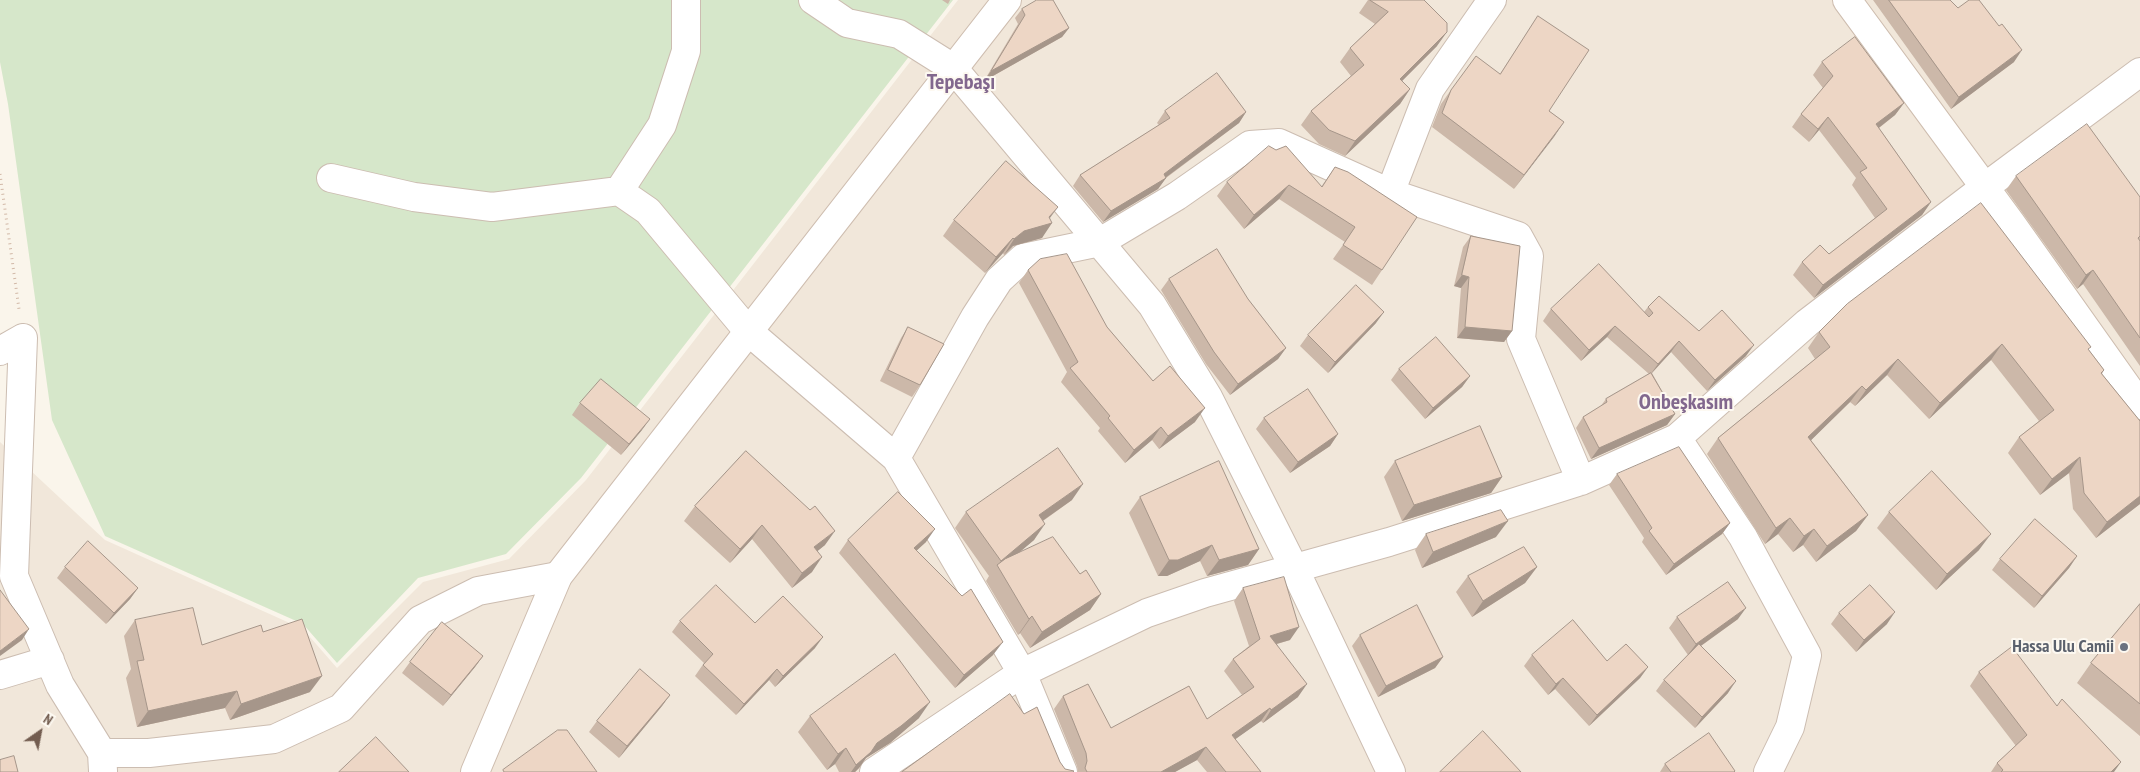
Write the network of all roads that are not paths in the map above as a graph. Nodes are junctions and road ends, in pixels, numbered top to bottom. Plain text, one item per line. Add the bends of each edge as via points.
1 (686, 0) edge
2 (813, 0) edge
3 (1007, 0) edge
4 (1492, 0) edge
5 (1847, 0) edge
6 (953, 68) junction
7 (2140, 72) edge
8 (331, 178) dead end
9 (1985, 187) junction
10 (619, 191) junction
11 (1390, 193) junction
12 (1100, 242) junction
13 (748, 331) junction
14 (12, 344) edge
15 (2140, 405) edge
16 (1677, 438) junction
17 (896, 458) junction
18 (1582, 481) junction
19 (1294, 568) junction
20 (558, 576) junction
21 (50, 660) junction
22 (1022, 674) junction
23 (0, 675) edge
24 (103, 762) edge
25 (475, 772) edge
26 (874, 772) edge
27 (1063, 772) edge
28 (1391, 772) edge
29 (1768, 772) edge

1 - 10 street via 686,51 662,125
2 - 6 street via 847,23 899,34
3 - 6 street
4 - 11 street via 1430,89
5 - 9 street
6 - 12 street
6 - 13 street
7 - 9 street
8 - 10 street via 414,197 492,207
9 - 15 street
9 - 16 street via 1807,323
10 - 13 street via 648,211
11 - 12 street via 1279,143 1250,145 1177,196
11 - 18 street via 1518,236 1529,256 1521,339
12 - 17 street via 1023,258 999,280
12 - 19 street via 1152,305 1208,397
13 - 17 street
13 - 20 street
14 - 21 street via 14,576
16 - 18 street
16 - 29 street via 1743,537 1807,655 1790,727
17 - 22 street
18 - 19 street via 1390,542
19 - 22 street via 1147,613
19 - 28 street
20 - 24 street via 478,591 420,620 341,708 274,739
20 - 25 street
21 - 23 street
21 - 24 street via 60,685
22 - 26 street
22 - 27 street

